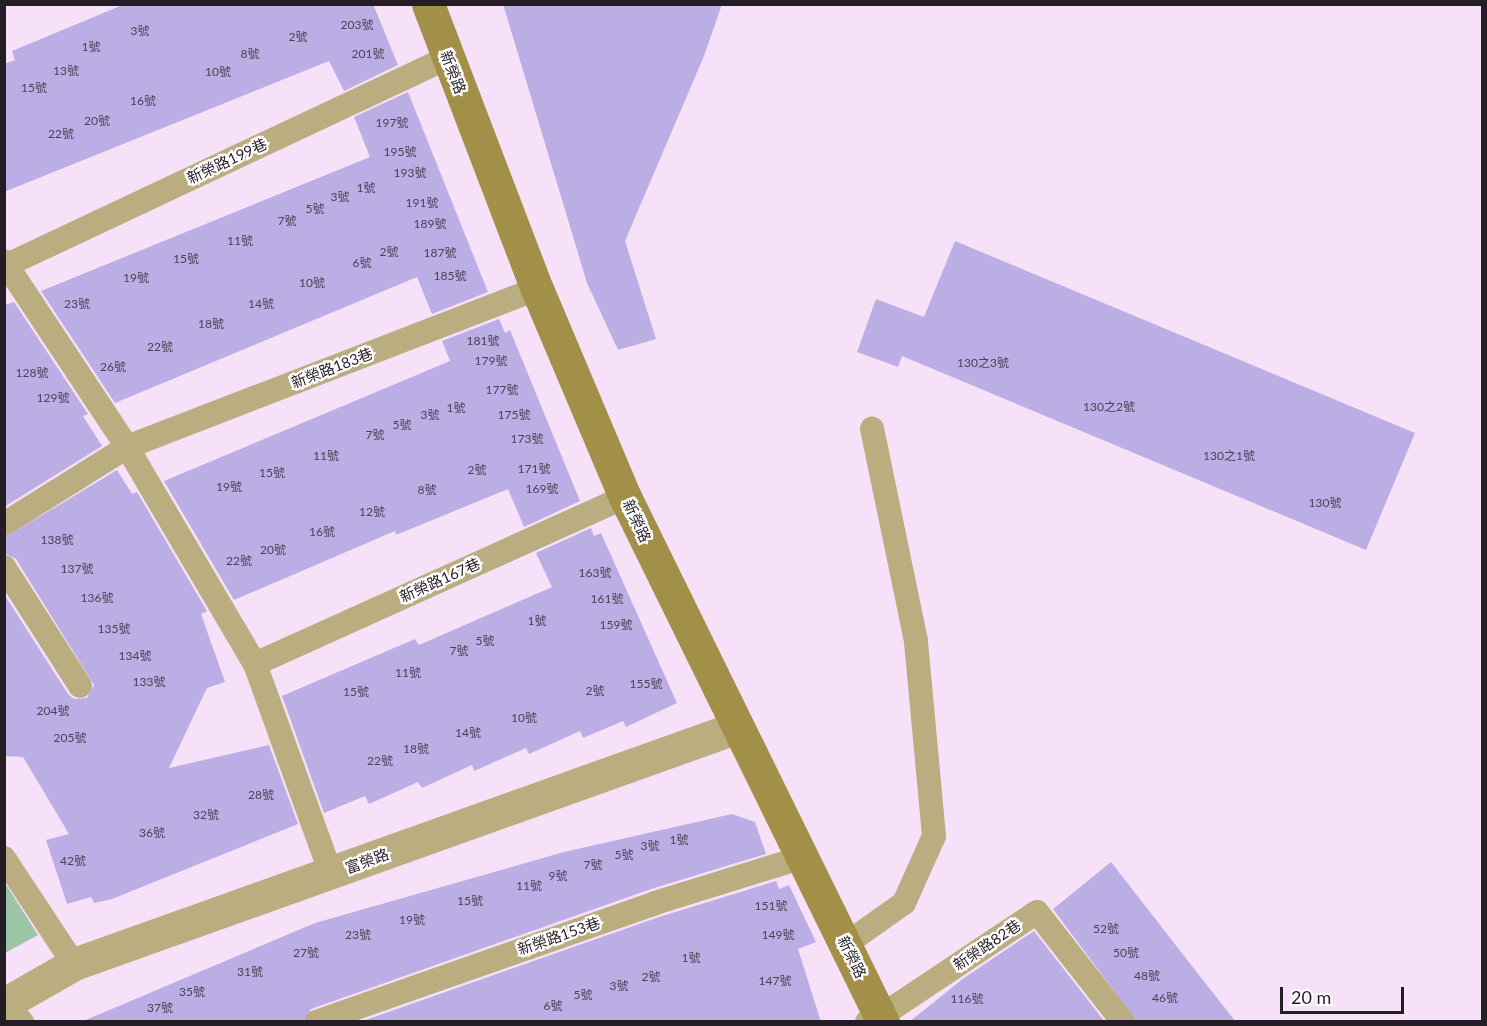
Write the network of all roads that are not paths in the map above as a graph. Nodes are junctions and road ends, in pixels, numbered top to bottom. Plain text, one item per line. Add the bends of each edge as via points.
1 (428, 4) edge
2 (447, 58) junction
3 (6, 263) edge
4 (537, 289) junction
5 (872, 429) dead end
6 (127, 447) junction
7 (625, 497) junction
8 (4, 524) edge
9 (4, 567) edge
10 (255, 664) junction
11 (80, 686) dead end
12 (735, 728) junction
13 (804, 856) junction
14 (4, 858) edge
15 (331, 874) junction
16 (846, 944) junction
17 (74, 964) junction
18 (11, 1010) edge
19 (877, 1020) edge
20 (316, 1022) edge
21 (1123, 1022) edge

1 - 2 street, 新榮路
2 - 3 lane, 新榮路199巷
2 - 4 street, 新榮路
3 - 6 lane
4 - 6 lane, 新榮路183巷
4 - 7 street, 新榮路
5 - 16 lane via 916,641 934,836 904,903
6 - 8 lane, 新榮路183巷
6 - 10 lane
7 - 10 lane, 新榮路167巷
7 - 12 street, 新榮路
9 - 11 lane
10 - 15 lane
12 - 13 street, 新榮路
12 - 15 street, 富榮路
13 - 16 street, 新榮路
13 - 20 lane, 新榮路153巷 via 655,903
14 - 17 lane
15 - 17 street, 富榮路
16 - 19 street, 新榮路
17 - 18 street, 富榮路
19 - 21 lane, 新榮路82巷 via 1037,912

